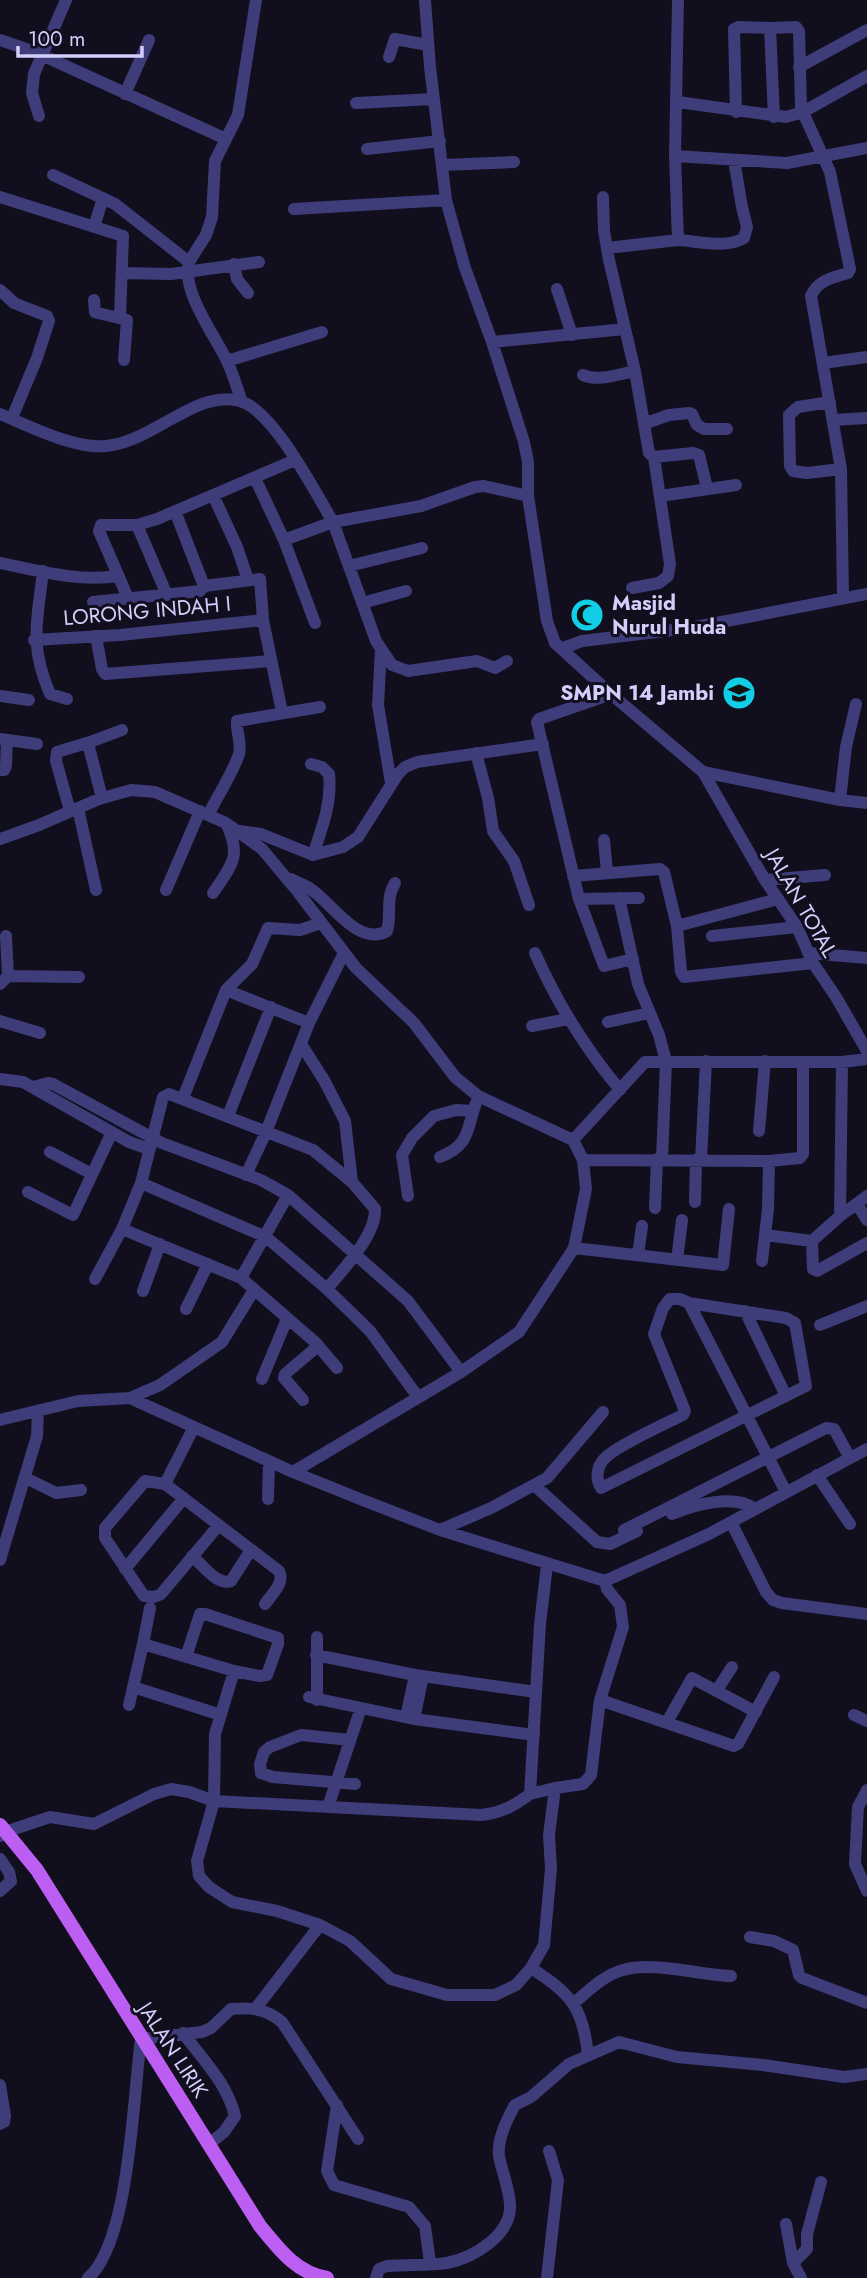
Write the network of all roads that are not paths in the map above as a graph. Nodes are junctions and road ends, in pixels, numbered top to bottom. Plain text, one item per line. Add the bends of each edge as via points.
1 (66, 0) edge
2 (256, 0) edge
3 (425, 0) edge
4 (678, 0) edge
5 (770, 28) junction
6 (867, 30) edge
7 (0, 40) edge
8 (149, 40) dead end
9 (428, 45) junction
10 (42, 55) junction
11 (389, 57) dead end
12 (799, 67) junction
13 (867, 76) edge
14 (125, 94) junction
15 (434, 99) junction
16 (678, 102) junction
17 (356, 103) dead end
18 (736, 111) junction
19 (803, 112) junction
20 (38, 116) dead end
21 (774, 117) junction
22 (226, 139) junction
23 (440, 141) junction
24 (867, 148) edge
25 (367, 149) dead end
26 (675, 156) junction
27 (824, 157) junction
28 (734, 160) junction
29 (514, 162) dead end
30 (442, 165) junction
31 (53, 175) dead end
32 (0, 197) edge
33 (603, 197) dead end
34 (103, 198) junction
35 (446, 200) junction
36 (293, 209) dead end
37 (94, 227) junction
38 (678, 240) junction
39 (607, 248) junction
40 (259, 262) dead end
41 (234, 264) junction
42 (188, 267) junction
43 (122, 273) junction
44 (557, 289) dead end
45 (0, 290) edge
46 (248, 293) dead end
47 (94, 300) dead end
48 (120, 317) junction
49 (625, 329) junction
50 (322, 332) dead end
51 (572, 335) junction
52 (492, 342) junction
53 (867, 357) edge
54 (124, 360) dead end
55 (227, 361) junction
56 (823, 363) junction
57 (635, 372) junction
58 (583, 375) dead end
59 (242, 401) junction
60 (830, 402) junction
61 (6, 416) edge
62 (867, 418) edge
63 (834, 420) junction
64 (646, 423) junction
65 (727, 429) dead end
66 (654, 457) junction
67 (295, 460) junction
68 (841, 469) junction
69 (255, 478) junction
70 (736, 485) dead end
71 (707, 488) junction
72 (213, 495) junction
73 (528, 496) junction
74 (660, 496) junction
75 (175, 511) junction
76 (333, 522) junction
77 (137, 525) junction
78 (284, 540) junction
79 (422, 548) dead end
80 (0, 563) edge
81 (349, 566) junction
82 (43, 571) junction
83 (118, 576) junction
84 (248, 580) junction
85 (205, 586) junction
86 (632, 588) dead end
87 (406, 591) dead end
88 (867, 594) edge
89 (167, 595) junction
90 (128, 598) junction
91 (843, 598) junction
92 (93, 602) dead end
93 (362, 603) junction
94 (263, 620) junction
95 (315, 623) dead end
96 (96, 636) junction
97 (34, 640) junction
98 (563, 648) junction
99 (381, 649) junction
100 (271, 661) junction
101 (507, 661) dead end
102 (611, 694) junction
103 (0, 696) edge
104 (67, 699) dead end
105 (29, 700) dead end
106 (856, 704) dead end
107 (320, 707) dead end
108 (282, 712) junction
109 (122, 730) dead end
110 (4, 740) edge
111 (90, 742) junction
112 (37, 744) dead end
113 (543, 744) junction
114 (476, 753) junction
115 (311, 764) dead end
116 (0, 770) edge
117 (703, 772) junction
118 (391, 783) junction
119 (102, 798) junction
120 (840, 800) junction
121 (867, 803) edge
122 (74, 810) junction
123 (204, 813) junction
124 (226, 823) junction
125 (237, 831) junction
126 (0, 839) edge
127 (604, 840) dead end
128 (313, 855) junction
129 (607, 872) junction
130 (825, 875) dead end
131 (285, 876) junction
132 (573, 876) junction
133 (765, 880) junction
134 (394, 883) dead end
135 (96, 890) dead end
136 (166, 890) dead end
137 (213, 893) dead end
138 (619, 898) junction
139 (639, 898) dead end
140 (579, 899) junction
141 (778, 899) junction
142 (529, 905) dead end
143 (321, 923) junction
144 (677, 926) junction
145 (796, 927) junction
146 (6, 936) dead end
147 (712, 936) dead end
148 (344, 953) junction
149 (535, 953) dead end
150 (811, 958) junction
151 (867, 958) edge
152 (633, 959) junction
153 (79, 978) dead end
154 (4, 980) edge
155 (226, 990) junction
156 (271, 1007) junction
157 (649, 1013) junction
158 (568, 1019) junction
159 (0, 1021) edge
160 (608, 1022) dead end
161 (309, 1023) junction
162 (532, 1026) dead end
163 (40, 1033) dead end
164 (301, 1044) junction
165 (867, 1051) edge
166 (867, 1059) edge
167 (666, 1061) junction
168 (706, 1061) junction
169 (765, 1061) junction
170 (803, 1062) junction
171 (842, 1062) junction
172 (0, 1079) edge
173 (33, 1087) junction
174 (620, 1090) junction
175 (478, 1096) junction
176 (183, 1098) junction
177 (473, 1111) junction
178 (228, 1116) junction
179 (760, 1131) dead end
180 (111, 1132) junction
181 (266, 1132) junction
182 (573, 1140) junction
183 (150, 1143) junction
184 (50, 1152) dead end
185 (440, 1157) dead end
186 (659, 1159) junction
187 (583, 1160) junction
188 (699, 1160) junction
189 (769, 1161) junction
190 (92, 1174) junction
191 (246, 1175) junction
192 (352, 1182) junction
193 (141, 1183) junction
194 (28, 1192) dead end
195 (288, 1195) junction
196 (408, 1196) dead end
197 (862, 1200) edge
198 (695, 1202) dead end
199 (655, 1208) dead end
200 (729, 1209) dead end
201 (840, 1216) junction
202 (682, 1220) dead end
203 (867, 1220) edge
204 (642, 1226) dead end
205 (122, 1228) junction
206 (765, 1235) junction
207 (266, 1237) junction
208 (812, 1241) junction
209 (867, 1243) edge
210 (160, 1244) junction
211 (574, 1248) junction
212 (355, 1254) junction
213 (638, 1255) junction
214 (677, 1260) junction
215 (762, 1261) dead end
216 (208, 1264) junction
217 (241, 1278) junction
218 (95, 1279) dead end
219 (327, 1289) junction
220 (254, 1290) junction
221 (143, 1291) dead end
222 (690, 1303) junction
223 (867, 1306) edge
224 (186, 1309) dead end
225 (745, 1311) junction
226 (287, 1319) junction
227 (820, 1325) dead end
228 (318, 1346) junction
229 (337, 1368) dead end
230 (461, 1372) junction
231 (262, 1379) dead end
232 (786, 1396) junction
233 (418, 1397) junction
234 (130, 1398) junction
235 (303, 1401) dead end
236 (38, 1411) junction
237 (603, 1412) dead end
238 (747, 1416) junction
239 (0, 1420) edge
240 (194, 1427) junction
241 (867, 1449) edge
242 (768, 1458) junction
243 (850, 1458) junction
244 (269, 1461) junction
245 (293, 1472) junction
246 (817, 1475) junction
247 (26, 1478) junction
248 (165, 1484) junction
249 (534, 1485) junction
250 (80, 1490) dead end
251 (786, 1492) junction
252 (184, 1498) junction
253 (268, 1499) dead end
254 (755, 1509) junction
255 (731, 1522) junction
256 (850, 1524) dead end
257 (219, 1525) junction
258 (440, 1530) junction
259 (624, 1530) dead end
260 (251, 1550) junction
261 (192, 1556) junction
262 (0, 1560) edge
263 (547, 1564) junction
264 (125, 1569) junction
265 (605, 1581) junction
266 (265, 1604) dead end
267 (150, 1608) dead end
268 (867, 1614) edge
269 (317, 1637) dead end
270 (144, 1644) junction
271 (316, 1655) junction
272 (186, 1657) junction
273 (732, 1667) dead end
274 (234, 1671) junction
275 (419, 1676) junction
276 (774, 1677) dead end
277 (133, 1687) junction
278 (719, 1687) junction
279 (536, 1692) junction
280 (600, 1700) junction
281 (129, 1705) dead end
282 (360, 1708) junction
283 (755, 1712) junction
284 (221, 1715) junction
285 (854, 1715) dead end
286 (410, 1718) junction
287 (670, 1718) junction
288 (867, 1721) edge
289 (534, 1735) junction
290 (350, 1740) junction
291 (338, 1782) junction
292 (355, 1784) dead end
293 (555, 1788) junction
294 (867, 1790) edge
295 (530, 1794) junction
296 (214, 1801) junction
297 (328, 1807) junction
298 (2, 1831) edge
299 (0, 1859) edge
300 (0, 1891) edge
301 (867, 1891) edge
302 (320, 1925) junction
303 (750, 1937) dead end
304 (531, 1968) junction
305 (730, 1976) dead end
306 (574, 2003) junction
307 (867, 2003) edge
308 (256, 2008) junction
309 (183, 2033) junction
310 (141, 2039) junction
311 (588, 2055) junction
312 (867, 2074) edge
313 (0, 2087) edge
314 (337, 2105) junction
315 (0, 2124) edge
316 (358, 2138) dead end
317 (209, 2144) junction
318 (550, 2151) dead end
319 (821, 2182) dead end
320 (786, 2224) dead end
321 (430, 2263) junction
322 (793, 2263) junction
323 (88, 2278) edge
324 (327, 2278) edge
325 (376, 2278) edge
326 (547, 2278) edge
327 (801, 2278) edge

1 - 10 street
2 - 22 street via 238,115
3 - 9 street
4 - 16 street
5 - 12 street via 799,30
5 - 18 street via 734,29
5 - 21 street
6 - 12 street
7 - 10 street
8 - 14 street
9 - 11 street via 395,39
9 - 15 street
10 - 14 street
10 - 20 street via 32,84
12 - 19 street
13 - 19 street
14 - 22 street
15 - 17 street
15 - 23 street
16 - 18 street
16 - 26 street
18 - 21 street
19 - 21 street
19 - 27 street
22 - 42 street via 215,160 212,217
23 - 25 street
23 - 30 street
24 - 27 street
26 - 28 street
26 - 38 street
27 - 28 street via 787,163
27 - 56 street via 850,269 816,286 811,296
28 - 38 street via 747,227 744,238 737,243
29 - 30 street
30 - 35 street
31 - 34 street
32 - 37 street
33 - 39 street
34 - 37 street
34 - 42 street
35 - 36 street
35 - 52 street
37 - 43 street via 124,237
38 - 39 street
39 - 49 street
40 - 41 street
41 - 42 street
41 - 46 street via 237,279
42 - 43 street via 153,275
42 - 55 street via 204,319
43 - 48 street
44 - 51 street
45 - 61 street via 48,321 37,358
47 - 48 street via 95,312
48 - 54 street via 128,324
49 - 51 street
49 - 57 street
50 - 55 street
51 - 52 street
52 - 73 street via 524,442
53 - 56 street
55 - 59 street
56 - 60 street
57 - 58 street via 599,378
57 - 64 street
59 - 61 street via 209,402 107,446 86,446
59 - 67 street via 260,414
60 - 63 street
60 - 68 street via 797,407 789,415 790,466 807,473
62 - 63 street
63 - 68 street
64 - 65 street via 689,413 704,429
64 - 66 street via 648,447
66 - 71 street via 699,455
66 - 74 street
67 - 69 street
67 - 76 street
68 - 91 street
69 - 72 street
69 - 78 street
70 - 71 street
71 - 74 street
72 - 75 street
72 - 84 street
73 - 76 street via 475,487 421,506
73 - 98 street via 547,621 555,643
74 - 86 street via 668,576 659,583
75 - 77 street
75 - 85 street
76 - 78 street
76 - 81 street
77 - 83 street via 99,527
77 - 89 street
78 - 95 street
79 - 81 street
80 - 82 street
81 - 93 street
82 - 83 street via 78,579
82 - 97 street
83 - 90 street
84 - 85 street
84 - 94 street via 261,580
85 - 89 street via 200,591
87 - 93 street
88 - 91 street
89 - 90 street
90 - 92 street
91 - 98 street via 690,628 582,641
93 - 99 street
94 - 96 street, LORONG INDAH I
94 - 100 street
96 - 97 street, LORONG INDAH I
96 - 100 street via 105,674
97 - 104 street via 39,670 50,694
98 - 102 street
99 - 101 street via 392,665 408,671 477,661 495,668
99 - 118 street via 378,705
100 - 108 street
102 - 113 street via 539,719
102 - 117 street
103 - 105 street
106 - 120 street
107 - 108 street
108 - 123 street via 237,721 239,754
109 - 111 street
110 - 112 street
110 - 116 street via 6,766
111 - 119 street
111 - 122 street via 57,752
113 - 114 street
113 - 132 street
114 - 118 street via 416,762
114 - 142 street via 493,831 514,861
115 - 128 street via 329,774 331,787
117 - 120 street
117 - 133 street, JALAN TOTAL
118 - 128 street via 358,837 343,848
119 - 122 street
119 - 123 street via 131,790 155,792
120 - 121 street
122 - 126 street
122 - 135 street
123 - 124 street
123 - 136 street
124 - 125 street
124 - 137 street via 236,850 234,861
125 - 128 street via 261,834
125 - 131 street via 262,849
127 - 129 street
129 - 132 street
129 - 144 street via 664,872
130 - 133 street
131 - 134 street via 311,889 352,926 380,935 387,931
131 - 143 street
132 - 140 street
133 - 141 street, JALAN TOTAL
138 - 139 street
138 - 140 street
138 - 152 street
140 - 152 street via 604,966
141 - 144 street
141 - 145 street, JALAN TOTAL
143 - 148 street
143 - 155 street via 300,930 268,928 253,964
144 - 150 street via 684,977
145 - 147 street
145 - 150 street, JALAN TOTAL
146 - 154 street
148 - 161 street
148 - 175 street via 414,1023 455,1077
149 - 158 street
150 - 151 street
150 - 165 street, JALAN TOTAL
152 - 157 street
153 - 154 street
155 - 156 street
155 - 176 street
156 - 161 street
156 - 178 street
157 - 160 street
157 - 167 street
158 - 162 street
158 - 174 street
159 - 163 street
161 - 164 street
164 - 181 street
164 - 192 street via 345,1121
166 - 171 street
167 - 168 street
167 - 174 street via 640,1065
167 - 186 street
168 - 169 street
168 - 188 street
169 - 170 street
169 - 179 street
170 - 171 street
170 - 189 street via 803,1154 793,1160
171 - 201 street
172 - 173 street
173 - 180 street
173 - 183 street via 53,1084
174 - 182 street
175 - 177 street
175 - 182 street
176 - 178 street
176 - 183 street via 163,1097
177 - 185 street via 464,1142
177 - 196 street via 434,1116 412,1138 402,1155
178 - 181 street
180 - 183 street
180 - 190 street
181 - 191 street
181 - 192 street via 313,1150
182 - 187 street
183 - 191 street
183 - 193 street
184 - 190 street
186 - 187 street
186 - 188 street
186 - 199 street
187 - 211 street via 586,1189
188 - 189 street
188 - 198 street
189 - 206 street
190 - 194 street via 73,1215
191 - 195 street
192 - 212 street via 374,1209 375,1217
193 - 205 street
193 - 207 street
195 - 207 street
195 - 212 street
197 - 201 street
197 - 203 street
200 - 214 street via 723,1265
201 - 208 street
202 - 214 street
204 - 213 street
205 - 210 street
205 - 218 street
206 - 208 street
206 - 215 street
207 - 217 street
207 - 219 street
208 - 209 street via 813,1269 817,1271
210 - 216 street
210 - 221 street
211 - 213 street
211 - 230 street via 519,1332
212 - 219 street
212 - 230 street via 408,1301
213 - 214 street
216 - 217 street
216 - 224 street
217 - 220 street
219 - 233 street via 370,1331
220 - 226 street
220 - 234 street via 222,1342 160,1385
222 - 225 street
222 - 238 street
222 - 238 street via 670,1299 654,1334 685,1411 606,1457 597,1474 600,1487
223 - 227 street
225 - 232 street
225 - 232 street via 795,1323 806,1386
226 - 228 street
226 - 231 street
228 - 229 street
228 - 235 street via 284,1375
230 - 233 street
232 - 238 street
233 - 245 street
234 - 236 street via 78,1401
234 - 240 street
236 - 239 street
236 - 247 street
237 - 249 street via 547,1478
238 - 242 street
240 - 244 street
240 - 248 street
241 - 243 street
242 - 243 street via 829,1427
242 - 251 street
242 - 259 street
243 - 246 street
244 - 245 street
244 - 253 street
245 - 258 street
246 - 251 street
246 - 256 street
247 - 250 street via 56,1493
247 - 262 street
248 - 252 street
248 - 264 street via 145,1481 106,1528 105,1538
249 - 254 street via 603,1544 685,1509 733,1501
249 - 258 street
251 - 254 street
252 - 257 street
252 - 264 street
254 - 255 street
255 - 265 street
255 - 268 street via 773,1600
257 - 260 street
257 - 261 street
258 - 263 street
260 - 261 street via 232,1581 225,1583
260 - 266 street via 281,1576
261 - 264 street via 154,1597 145,1596
263 - 265 street
263 - 279 street
265 - 280 street via 620,1605 623,1628
267 - 270 street
269 - 271 street
270 - 272 street
270 - 277 street
271 - 275 street
271 - 282 street via 313,1698
272 - 274 street
272 - 274 street via 200,1614 278,1638 267,1675
273 - 278 street
274 - 284 street
275 - 279 street
275 - 286 street
276 - 283 street
277 - 281 street
277 - 284 street
278 - 283 street
278 - 287 street via 700,1675 692,1678
279 - 289 street
280 - 287 street
280 - 293 street via 591,1775 583,1784
282 - 286 street
282 - 290 street
283 - 287 street via 734,1746
284 - 296 street via 215,1734
285 - 288 street
286 - 289 street
289 - 295 street
290 - 291 street
290 - 291 street via 301,1735 270,1747 262,1758 261,1773 272,1777
291 - 292 street
291 - 297 street
293 - 295 street
293 - 304 street via 544,1945
294 - 301 street via 858,1807 855,1864
295 - 297 street via 516,1805 481,1815
296 - 297 street
296 - 298 street via 171,1789 94,1824 50,1818
296 - 302 street via 197,1861 204,1882 232,1902
298 - 310 main road, JALAN LIRIK via 37,1870
299 - 300 street via 12,1881
302 - 304 street via 350,1941 391,1979 447,1995 495,1995 516,1985
302 - 308 street
303 - 307 street via 793,1950 802,1978
304 - 306 street via 561,1987
305 - 306 street via 667,1968 623,1969 601,1980
306 - 311 street via 585,2027
308 - 309 street via 231,2009 211,2028
308 - 314 street via 282,2022
309 - 310 street
309 - 317 street via 231,2098 234,2116
310 - 317 main road, JALAN LIRIK
310 - 323 street via 123,2200 107,2247
311 - 312 street via 625,2042 677,2057 844,2077
311 - 321 street via 569,2064 513,2108 499,2150 510,2206 500,2234 468,2255
313 - 315 street via 5,2116
314 - 316 street
314 - 321 street via 327,2171 334,2185 409,2207 425,2227
317 - 324 main road, JALAN LIRIK via 260,2226 282,2252 298,2268
318 - 326 street via 558,2180
319 - 322 street via 807,2249
320 - 322 street
321 - 325 street via 387,2266 379,2269
322 - 327 street

